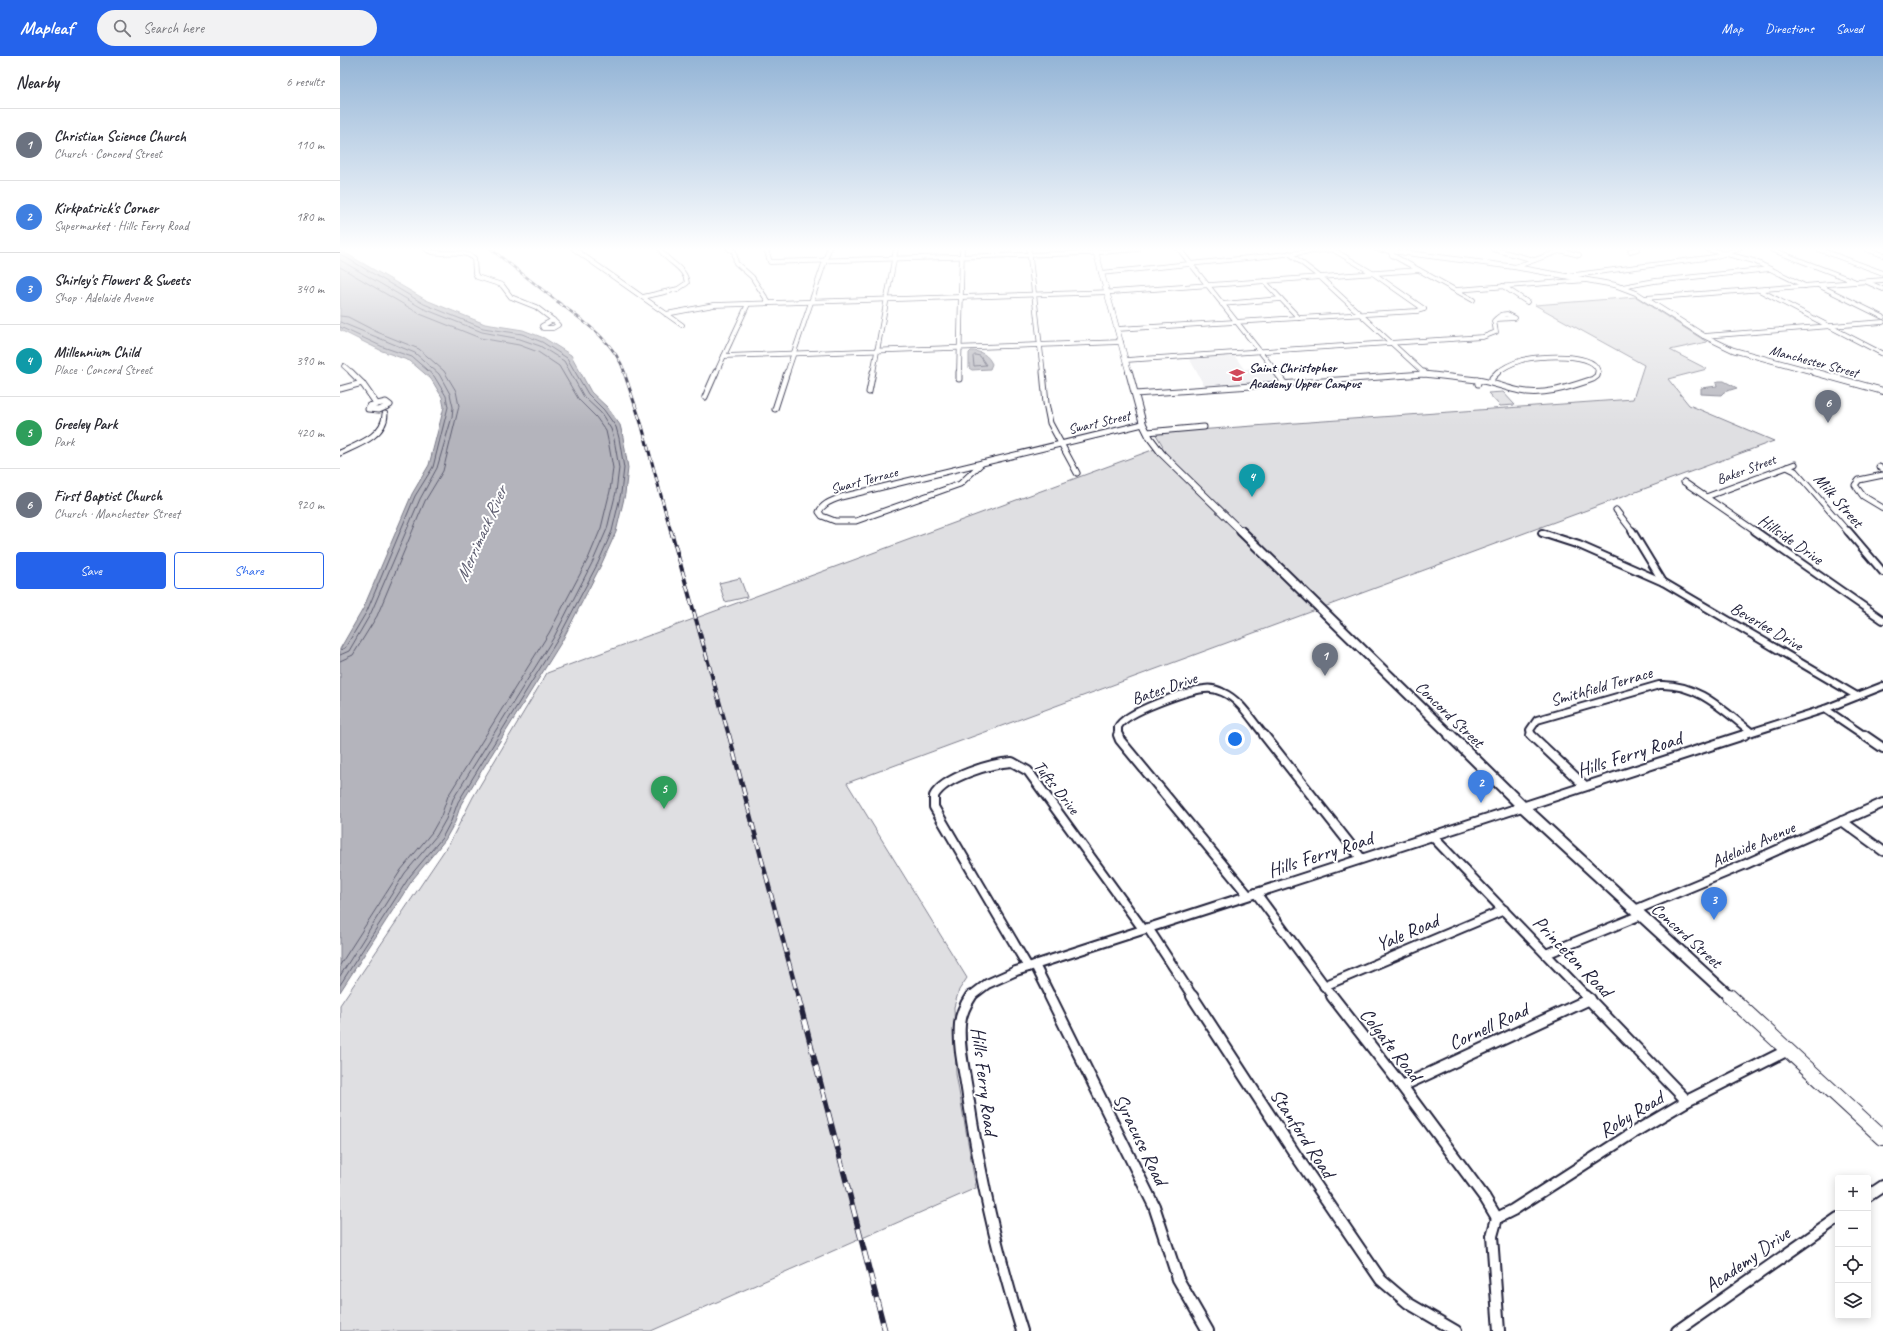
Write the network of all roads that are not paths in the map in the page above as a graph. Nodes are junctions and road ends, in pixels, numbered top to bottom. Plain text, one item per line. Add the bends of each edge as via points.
1 (538, 308) edge
2 (659, 308) edge
3 (695, 308) edge
4 (746, 308) edge
5 (810, 308) edge
6 (885, 308) edge
7 (960, 308) edge
8 (1036, 308) edge
9 (1111, 308) edge
10 (1226, 308) edge
11 (1290, 308) edge
12 (1355, 308) edge
13 (1422, 308) edge
14 (1661, 308) edge
15 (1795, 308) edge
16 (1865, 308) edge
17 (666, 314) junction
18 (1361, 314) junction
19 (1883, 317) edge
20 (1299, 318) junction
21 (1496, 319) dead end
22 (553, 320) dead end
23 (1236, 322) junction
24 (1883, 322) edge
25 (682, 325) dead end
26 (1830, 326) junction
27 (1117, 329) junction
28 (1704, 336) junction
29 (1121, 342) junction
30 (1392, 344) junction
31 (1041, 345) junction
32 (959, 348) junction
33 (1873, 348) junction
34 (1883, 348) edge
35 (878, 351) junction
36 (1260, 351) junction
37 (794, 354) junction
38 (1883, 354) edge
39 (724, 356) junction
40 (1126, 360) junction
41 (344, 366) dead end
42 (1424, 374) junction
43 (959, 379) dead end
44 (1492, 382) junction
45 (362, 383) junction
46 (1285, 384) junction
47 (340, 389) edge
48 (1883, 390) edge
49 (869, 392) dead end
50 (1136, 394) junction
51 (705, 397) dead end
52 (376, 403) dead end
53 (775, 409) dead end
54 (385, 414) dead end
55 (1204, 427) dead end
56 (1145, 428) junction
57 (1061, 443) junction
58 (340, 446) edge
59 (353, 446) junction
60 (340, 453) edge
61 (982, 463) junction
62 (1795, 464) dead end
63 (1787, 467) junction
64 (1077, 473) dead end
65 (1883, 475) edge
66 (1684, 482) dead end
67 (1706, 497) junction
68 (1883, 508) edge
69 (1616, 510) dead end
70 (1542, 533) dead end
71 (1883, 572) edge
72 (1663, 582) junction
73 (1883, 620) edge
74 (1883, 686) edge
75 (1857, 696) junction
76 (1825, 709) junction
77 (1751, 732) junction
78 (1883, 748) edge
79 (1585, 786) junction
80 (1883, 803) edge
81 (1522, 806) junction
82 (1842, 821) junction
83 (1432, 836) junction
84 (1883, 851) edge
85 (1361, 858) junction
86 (1252, 894) junction
87 (1504, 910) junction
88 (1638, 913) junction
89 (1146, 928) junction
90 (1546, 954) junction
91 (1032, 966) junction
92 (1324, 986) junction
93 (1590, 999) junction
94 (1788, 1050) junction
95 (1402, 1086) junction
96 (1687, 1101) junction
97 (1883, 1138) edge
98 (1883, 1186) edge
99 (1871, 1194) edge
100 (1497, 1218) junction
101 (1835, 1220) edge
102 (1022, 1331) edge
103 (1208, 1331) edge
104 (1456, 1331) edge
105 (1499, 1331) edge
106 (1677, 1331) edge

1 - 22 street
2 - 17 street
3 - 17 street
4 - 39 street
5 - 37 street
6 - 35 street
7 - 32 street
8 - 31 street
9 - 27 main road, Concord Street
10 - 23 street
11 - 20 street
12 - 18 street
13 - 18 street via 1424,310
14 - 28 street, Manchester Street
15 - 26 street
16 - 19 street
17 - 25 street
18 - 20 street
18 - 30 street
20 - 23 street
21 - 30 street via 1496,332 1483,337
23 - 27 street
23 - 36 street
24 - 26 street
26 - 28 street
26 - 33 street
27 - 29 main road, Concord Street
28 - 48 street, Manchester Street via 1750,356
29 - 31 street
29 - 40 main road, Concord Street
30 - 36 street
30 - 42 street
31 - 32 street
31 - 57 street via 1050,423
32 - 35 street
32 - 43 street
33 - 34 street
33 - 38 street
35 - 37 street
35 - 49 street
36 - 40 street
36 - 46 street
37 - 39 street
37 - 53 street
39 - 51 street
40 - 50 main road, Concord Street
41 - 45 street
42 - 44 street
42 - 46 street
44 - 44 street via 1521,391 1560,390 1593,379 1598,376 1598,371 1585,361 1545,356 1526,359 1504,368 1492,378
45 - 47 street
45 - 52 street
46 - 50 street
50 - 56 main road, Concord Street
54 - 59 street via 386,420 380,429
55 - 56 street, Swart Street
56 - 57 street, Swart Street
56 - 81 main road, Concord Street via 1157,449 1167,460
57 - 61 street, Swart Terrace
57 - 64 street
58 - 59 street
59 - 60 street
61 - 61 street, Swart Terrace via 960,484 856,521 837,523 820,515 821,507 841,497
62 - 63 street, Baker Street
63 - 67 street, Baker Street
63 - 71 street, Milk Street via 1795,471
65 - 68 street via 1859,480 1855,486 1863,496
66 - 67 street, Hillside Drive
67 - 73 street, Hillside Drive
69 - 72 street, Beverlee Drive via 1635,534
70 - 72 street, Beverlee Drive via 1579,545
72 - 75 street, Beverlee Drive
74 - 75 street, Hills Ferry Road
75 - 76 street, Hills Ferry Road
76 - 77 street, Hills Ferry Road
76 - 78 street
77 - 79 street, Hills Ferry Road
77 - 79 street, Smithfield Terrace via 1698,692 1671,684 1659,685 1537,720 1530,730 1534,739
79 - 81 street, Hills Ferry Road
80 - 82 street, Adelaide Avenue
81 - 83 street, Hills Ferry Road
81 - 88 main road, Concord Street
82 - 84 street
82 - 88 street, Adelaide Avenue
83 - 85 street, Hills Ferry Road
83 - 87 street, Princeton Road
85 - 86 street, Hills Ferry Road
85 - 86 street, Bates Drive via 1240,705 1229,695 1211,688 1192,691 1120,721 1116,728 1120,740
86 - 89 street, Hills Ferry Road
86 - 92 street, Colgate Road
87 - 90 street, Princeton Road
87 - 92 street, Yale Road
88 - 90 street, Adelaide Avenue
88 - 94 main road, Concord Street
89 - 91 street, Hills Ferry Road
89 - 91 street, Tufts Drive via 1028,771 1012,762 990,765 943,786 936,792 934,807
89 - 104 street, Stanford Road via 1381,1280 1408,1303
90 - 93 street, Princeton Road
91 - 102 street, Hills Ferry Road via 981,988 970,996 960,1018 960,1040 972,1125 996,1243
91 - 103 street, Syracuse Road via 1154,1206 1178,1279
92 - 95 street, Colgate Road
93 - 95 street, Cornell Road
93 - 96 street, Princeton Road
94 - 96 street, Roby Road
94 - 97 main road, Concord Street
95 - 100 street, Colgate Road
96 - 100 street, Roby Road
98 - 99 street
100 - 105 street via 1492,1236
101 - 106 street, Academy Drive

